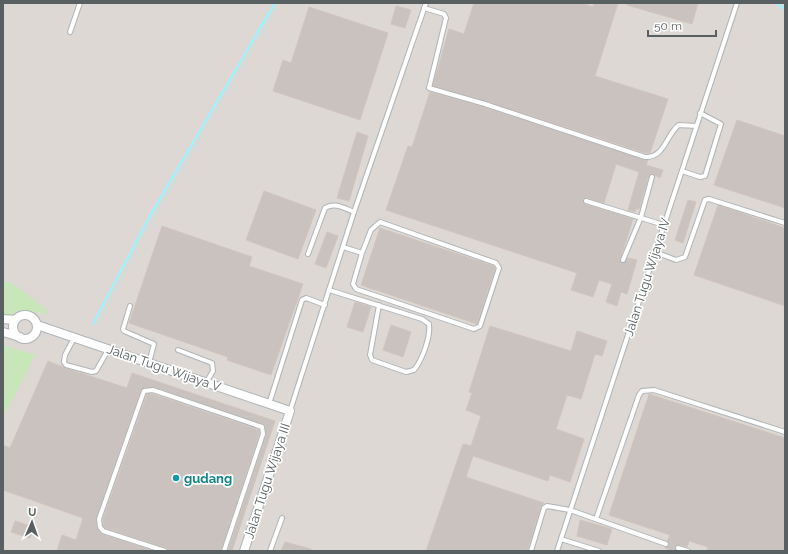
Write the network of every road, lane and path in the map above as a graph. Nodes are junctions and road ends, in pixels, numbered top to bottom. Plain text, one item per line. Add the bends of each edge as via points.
1 (80, 3) edge
2 (737, 3) edge
3 (425, 5) edge
4 (70, 32) dead end
5 (700, 113) junction
6 (696, 126) junction
7 (682, 171) junction
8 (652, 178) dead end
9 (586, 201) dead end
10 (354, 212) junction
11 (641, 217) junction
12 (785, 223) edge
13 (664, 225) junction
14 (343, 248) junction
15 (655, 252) junction
16 (362, 253) junction
17 (308, 254) dead end
18 (623, 260) dead end
19 (330, 290) junction
20 (325, 305) junction
21 (379, 305) junction
22 (130, 306) dead end
23 (3, 319) edge
24 (15, 320) junction
25 (37, 325) junction
26 (3, 332) edge
27 (74, 337) junction
28 (21, 338) junction
29 (108, 350) junction
30 (178, 350) dead end
31 (149, 363) junction
32 (206, 383) junction
33 (269, 404) junction
34 (290, 411) junction
35 (785, 432) edge
36 (570, 510) junction
37 (282, 518) dead end
38 (596, 519) junction
39 (561, 539) junction
40 (666, 544) dead end
41 (678, 548) dead end
42 (585, 549) edge
43 (165, 551) edge
44 (224, 551) edge
45 (244, 551) edge
46 (270, 551) edge
47 (531, 551) edge
48 (557, 551) edge
49 (599, 551) edge
50 (688, 551) edge

1 - 4 lane
2 - 5 lane, Jalan Tugu Wijaya IV
3 - 6 lane via 444,14 446,18 428,88 485,104 645,157 659,153 679,126
3 - 10 lane
5 - 6 lane, Jalan Tugu Wijaya IV
5 - 7 lane via 721,124 705,176 700,177
6 - 7 lane, Jalan Tugu Wijaya IV
7 - 13 lane, Jalan Tugu Wijaya IV
8 - 11 lane
9 - 11 lane
10 - 14 lane
10 - 17 lane via 338,205 325,208
11 - 13 lane
11 - 18 lane
12 - 15 lane via 708,199 705,200 685,257 676,260
13 - 15 lane, Jalan Tugu Wijaya IV
14 - 16 lane
14 - 19 lane
15 - 36 lane, Jalan Tugu Wijaya IV
16 - 16 lane via 353,279 356,289 474,329 480,326 499,268 496,263 380,222 371,230
19 - 20 lane
19 - 21 lane
20 - 33 lane via 306,298 302,300
20 - 34 lane
21 - 21 lane via 370,350 372,360 406,372 414,370 430,331 429,324 422,319
22 - 31 lane via 124,332 154,344
23 - 24 street
24 - 25 street via 26,315 34,318
24 - 28 street via 15,332
25 - 27 street, Jalan Tugu Wijaya V
25 - 28 street via 33,336
26 - 28 street
27 - 29 street, Jalan Tugu Wijaya V
27 - 29 lane via 65,355 66,364 96,371
29 - 31 street, Jalan Tugu Wijaya V
30 - 32 lane via 212,363 213,371
31 - 32 street, Jalan Tugu Wijaya V
32 - 33 street, Jalan Tugu Wijaya V
33 - 34 street, Jalan Tugu Wijaya V
34 - 45 street, Jalan Tugu Wijaya III
35 - 38 lane via 654,390 642,391
36 - 38 lane
36 - 39 lane, Jalan Tugu Wijaya IV
36 - 47 lane via 547,506 544,508
37 - 46 lane
38 - 40 lane
39 - 42 lane
39 - 48 lane, Jalan Tugu Wijaya IV
41 - 50 lane
42 - 49 lane
43 - 44 lane via 103,531 100,527 100,519 144,391 153,390 262,427 263,434

